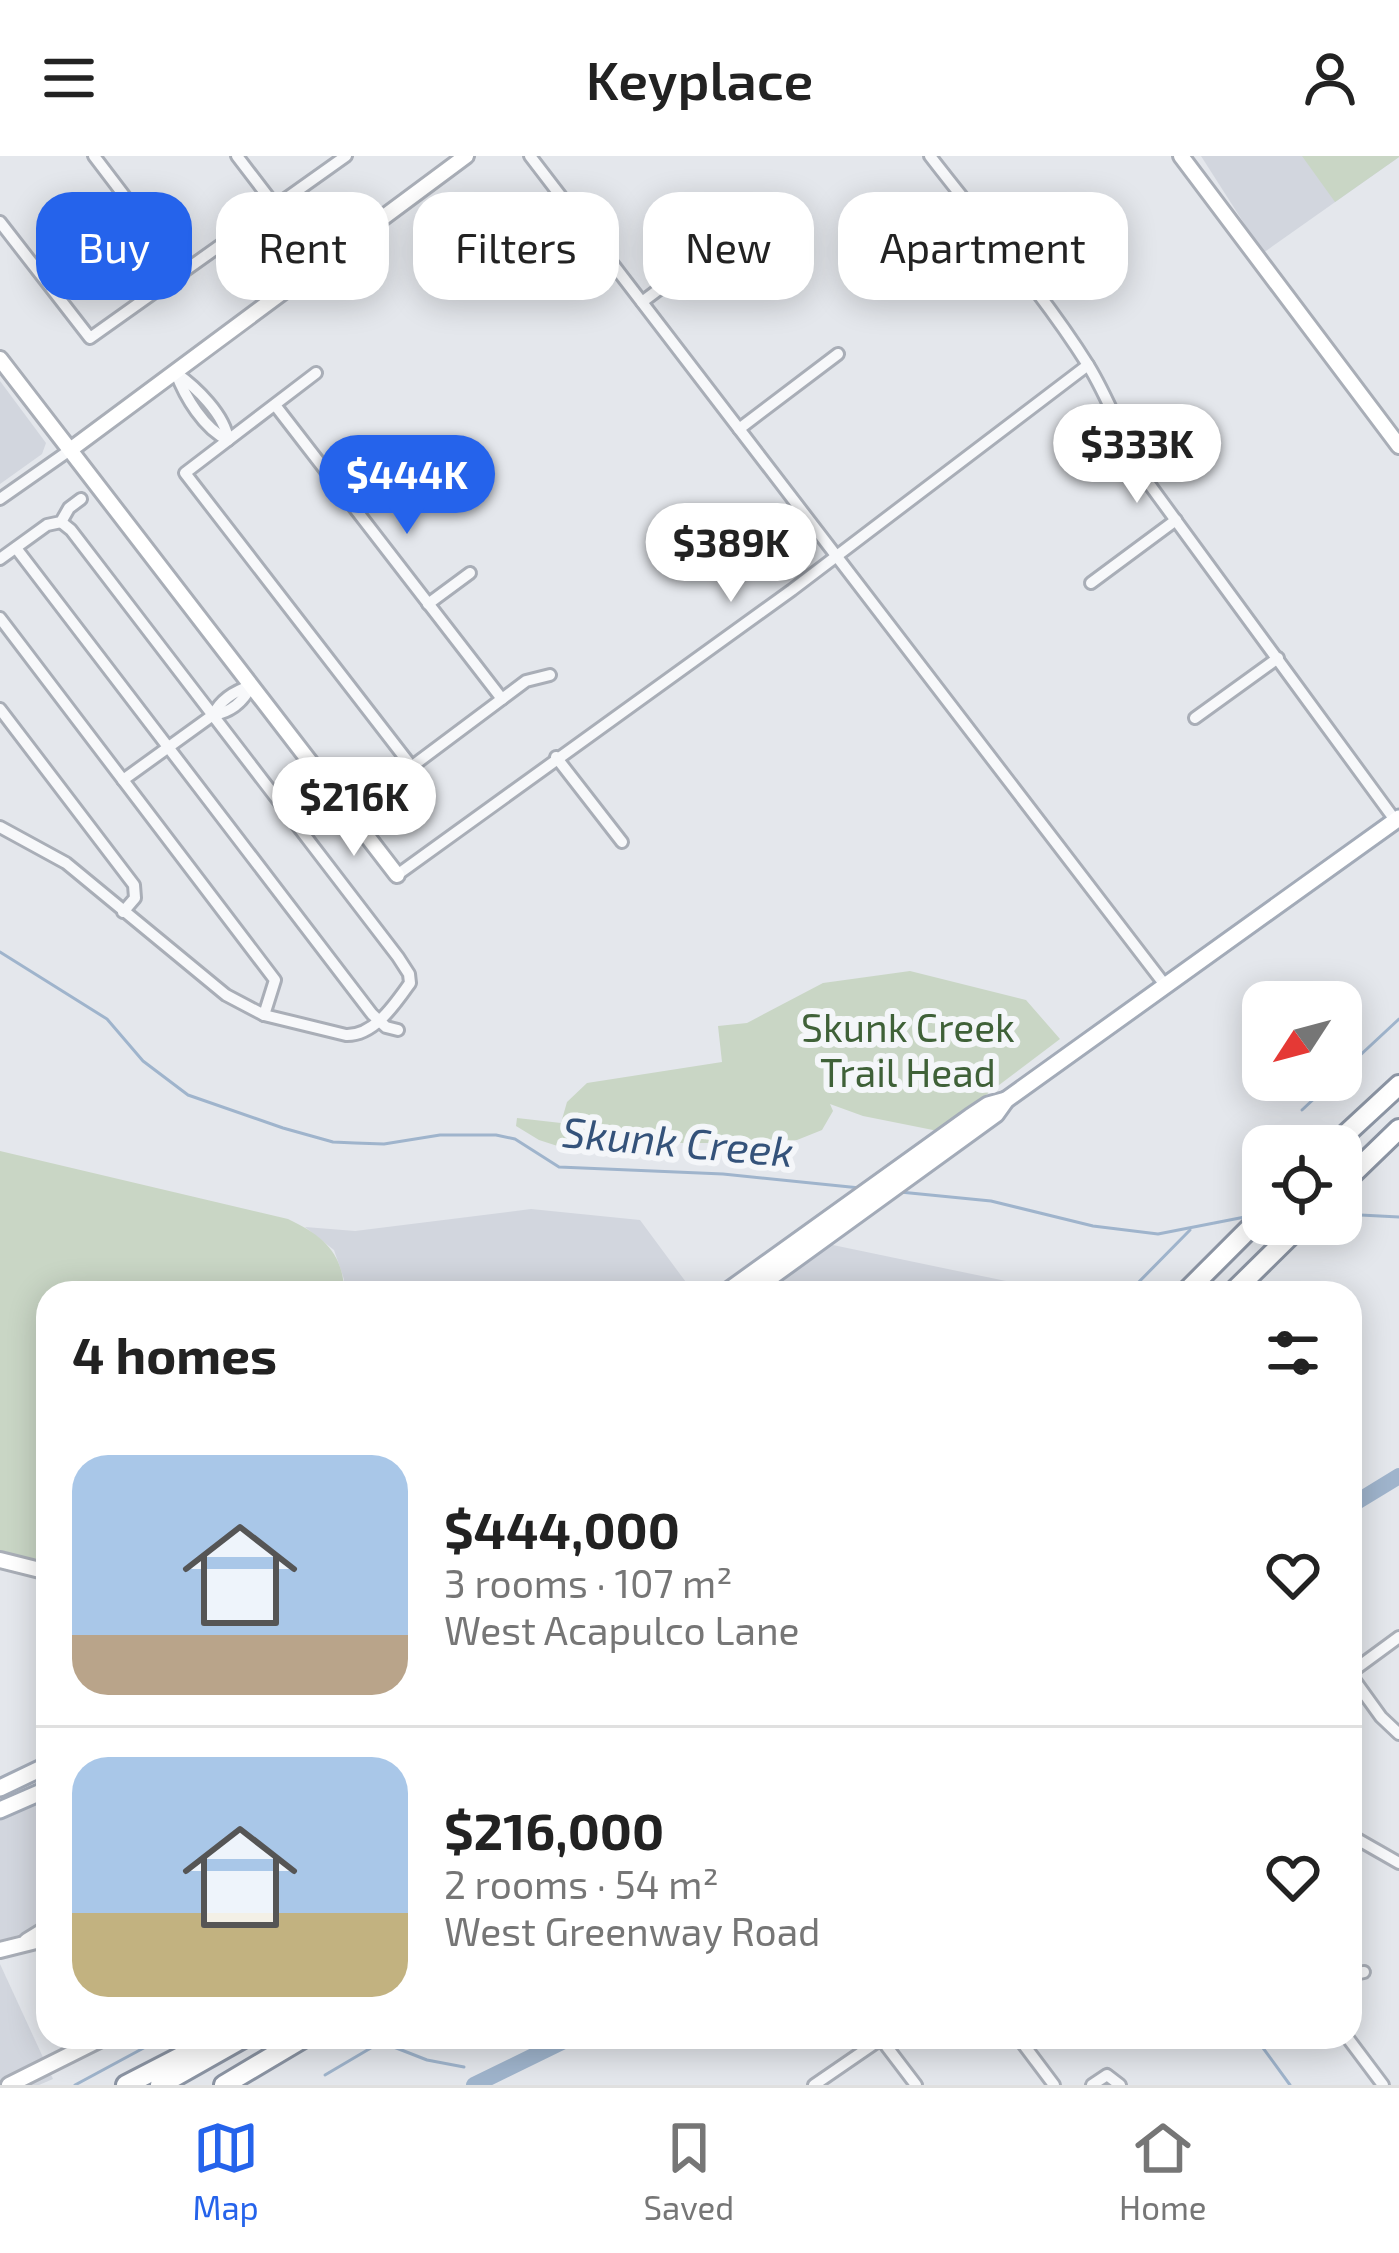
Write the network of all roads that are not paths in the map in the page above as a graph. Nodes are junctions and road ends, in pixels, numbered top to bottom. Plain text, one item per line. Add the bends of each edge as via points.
1 (94, 156) edge
2 (237, 156) edge
3 (346, 156) edge
4 (466, 156) edge
5 (530, 156) edge
6 (930, 156) edge
7 (1181, 156) edge
8 (121, 192) edge
9 (264, 192) edge
10 (296, 192) edge
11 (389, 211) edge
12 (0, 222) edge
13 (36, 268) edge
14 (61, 300) edge
15 (144, 300) edge
16 (269, 300) edge
17 (645, 300) edge
18 (642, 302) junction
19 (838, 353) dead end
20 (0, 358) edge
21 (1088, 365) junction
22 (176, 373) junction
23 (316, 373) dead end
24 (275, 405) junction
25 (739, 429) junction
26 (228, 440) junction
27 (1399, 446) edge
28 (70, 450) junction
29 (392, 473) dead end
30 (0, 499) edge
31 (81, 499) dead end
32 (352, 504) junction
33 (1176, 520) junction
34 (61, 522) junction
35 (16, 548) junction
36 (837, 557) junction
37 (0, 559) edge
38 (470, 573) dead end
39 (1091, 583) dead end
40 (428, 604) junction
41 (0, 618) edge
42 (1278, 658) junction
43 (550, 675) dead end
44 (251, 686) junction
45 (502, 699) junction
46 (0, 709) edge
47 (213, 715) junction
48 (1195, 718) dead end
49 (169, 746) junction
50 (556, 758) junction
51 (412, 767) junction
52 (123, 780) junction
53 (371, 797) dead end
54 (1397, 819) edge
55 (0, 827) edge
56 (622, 842) dead end
57 (397, 874) joint
58 (123, 912) junction
59 (1165, 985) junction
60 (264, 1015) junction
61 (378, 1020) junction
62 (398, 1030) dead end
63 (1399, 1084) edge
64 (1355, 1125) edge
65 (1399, 1129) edge
66 (1362, 1165) edge
67 (1242, 1236) edge
68 (811, 1240) junction
69 (1281, 1245) edge
70 (744, 1281) edge
71 (763, 1281) edge
72 (1197, 1281) edge
73 (1244, 1281) edge
74 (0, 1560) edge
75 (36, 1569) edge
76 (1399, 1636) edge
77 (1362, 1665) edge
78 (1362, 1691) edge
79 (1399, 1734) edge
80 (36, 1772) edge
81 (0, 1788) edge
82 (36, 1794) edge
83 (0, 1810) edge
84 (1362, 1841) edge
85 (1399, 1863) edge
86 (36, 1935) edge
87 (36, 1940) edge
88 (27, 1941) junction
89 (0, 1950) edge
90 (81, 2049) edge
91 (196, 2049) edge
92 (224, 2049) edge
93 (285, 2049) edge
94 (867, 2049) edge
95 (891, 2049) edge
96 (1030, 2049) edge
97 (1356, 2049) edge
98 (1118, 2081) edge
99 (9, 2085) edge
100 (126, 2085) edge
101 (160, 2085) edge
102 (224, 2085) edge
103 (814, 2085) edge
104 (916, 2085) edge
105 (1054, 2085) edge
106 (1092, 2085) edge
107 (1383, 2085) edge

1 - 8 street
2 - 9 street
3 - 10 street
4 - 11 street
5 - 18 street
6 - 21 street
7 - 27 street
12 - 13 street
14 - 15 street via 90,338
16 - 22 street
17 - 18 street
18 - 25 street
19 - 25 street
20 - 28 street
21 - 33 street via 1130,454
21 - 36 street
22 - 26 street via 183,392
22 - 28 street
23 - 24 street
24 - 26 street
24 - 32 street
25 - 36 street
26 - 51 street via 185,472
28 - 30 street
28 - 44 street
29 - 32 street
31 - 34 street
32 - 40 street
33 - 39 street
33 - 42 street
34 - 35 street
34 - 47 street
35 - 37 street
35 - 49 street
36 - 50 street
36 - 59 street
38 - 40 street
40 - 45 street
41 - 52 street
42 - 48 street
42 - 54 street
43 - 45 street
44 - 47 street
44 - 57 street
45 - 51 street
46 - 58 street via 134,885
47 - 49 street
47 - 61 street via 411,978
49 - 52 street
49 - 61 street
50 - 56 street
50 - 57 street
51 - 53 street
52 - 60 street via 275,980
54 - 59 main road
55 - 58 street via 66,863
58 - 60 street via 219,990
59 - 68 main road
60 - 61 street via 354,1036
61 - 62 street
63 - 64 highway
65 - 66 highway
67 - 72 highway
68 - 70 main road
68 - 71 main road
69 - 73 highway
74 - 75 street
76 - 77 street
78 - 79 street
80 - 81 main road
82 - 83 main road
84 - 85 street
86 - 88 street
87 - 88 street
88 - 89 street
90 - 99 street
91 - 100 highway
92 - 101 highway
93 - 102 highway
94 - 103 street
95 - 104 street
96 - 105 street
97 - 107 street
98 - 106 street via 1107,2075

